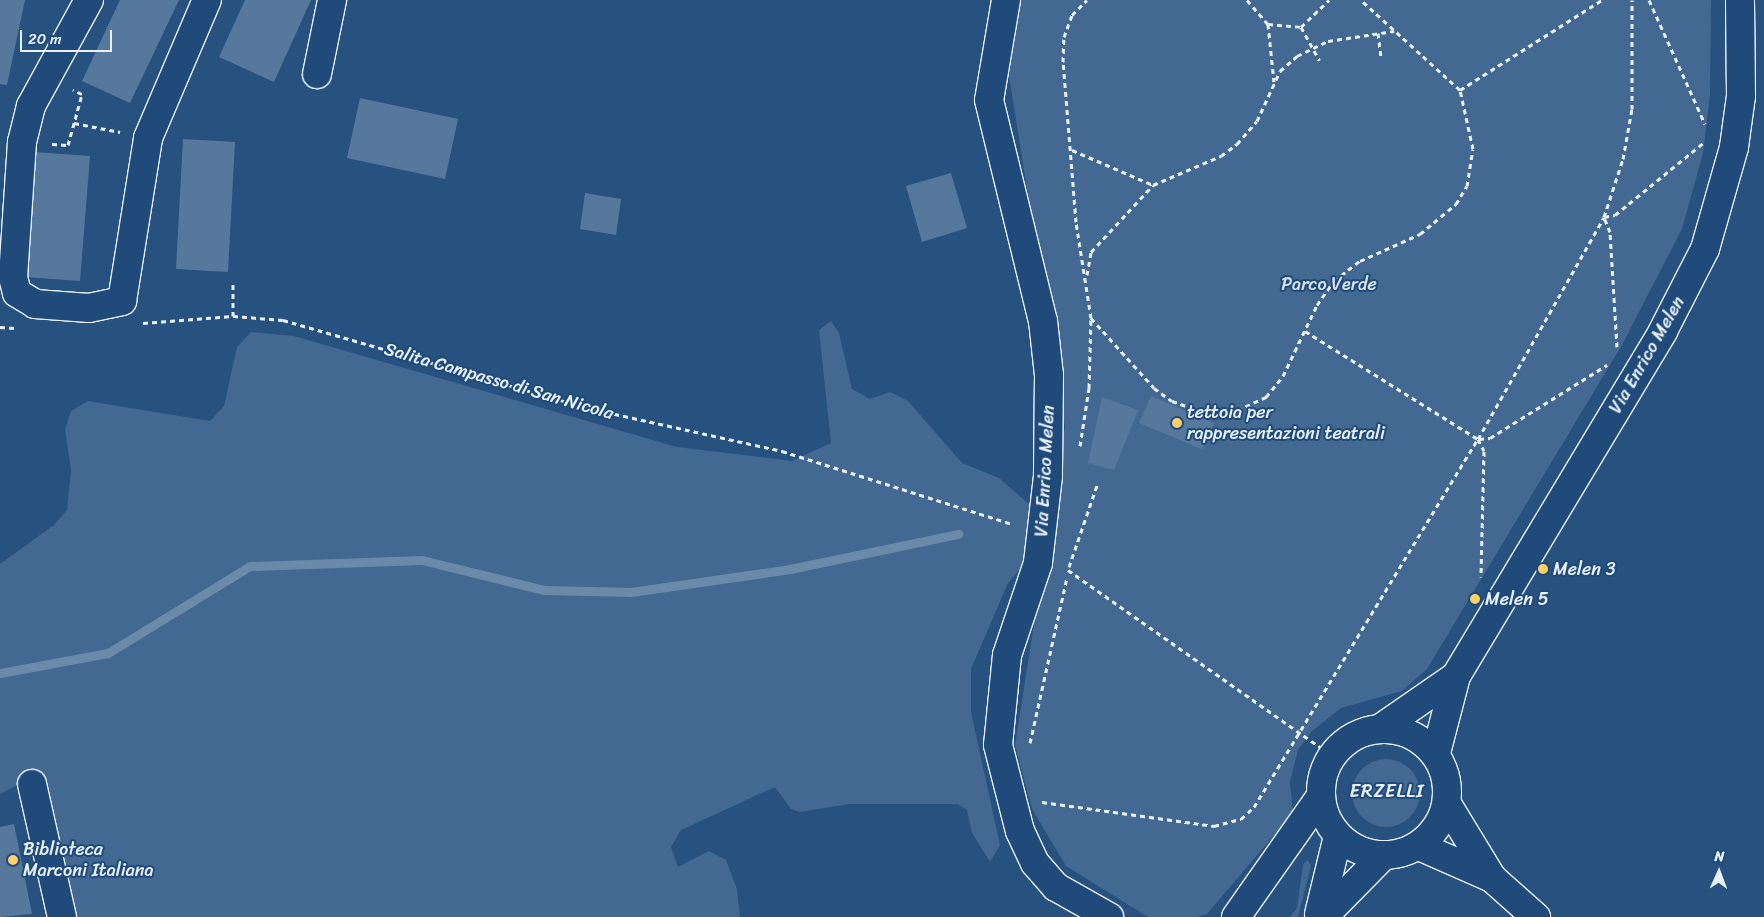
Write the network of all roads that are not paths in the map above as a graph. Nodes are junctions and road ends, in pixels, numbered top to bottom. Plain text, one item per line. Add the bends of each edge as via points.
1 (89, 0) edge
2 (207, 0) edge
3 (332, 0) edge
4 (1006, 0) edge
5 (1740, 0) edge
6 (317, 74) dead end
7 (1456, 676) junction
8 (1381, 728) junction
9 (1436, 753) junction
10 (32, 784) dead end
11 (1321, 796) junction
12 (1447, 804) junction
13 (1338, 836) junction
14 (1419, 846) junction
15 (1383, 856) junction
16 (1492, 878) junction
17 (62, 917) edge
18 (1108, 917) edge
19 (1236, 917) edge
20 (1318, 917) edge
21 (1323, 917) edge
22 (1536, 917) edge

1 - 2 street via 31,106 23,134 13,277 18,293 35,304 89,308 122,301 148,138
3 - 6 street
4 - 18 street, Via Enrico Melen via 989,100 1043,321 1049,375 1043,538 1007,655 998,745 1020,831 1035,863 1056,887
5 - 7 street, Via Enrico Melen via 1741,96 1734,147 1718,212 1696,270
7 - 8 street, Via Enrico Melen
7 - 9 street, Via Enrico Melen
8 - 9 street via 1412,734
8 - 11 street via 1356,735 1333,756 1324,772
9 - 12 street via 1448,779
10 - 17 street
11 - 13 street via 1326,821
11 - 19 street
12 - 14 street via 1437,828
12 - 16 street
13 - 15 street via 1354,849
13 - 20 street
14 - 15 street
14 - 16 street
15 - 21 street
16 - 22 street

